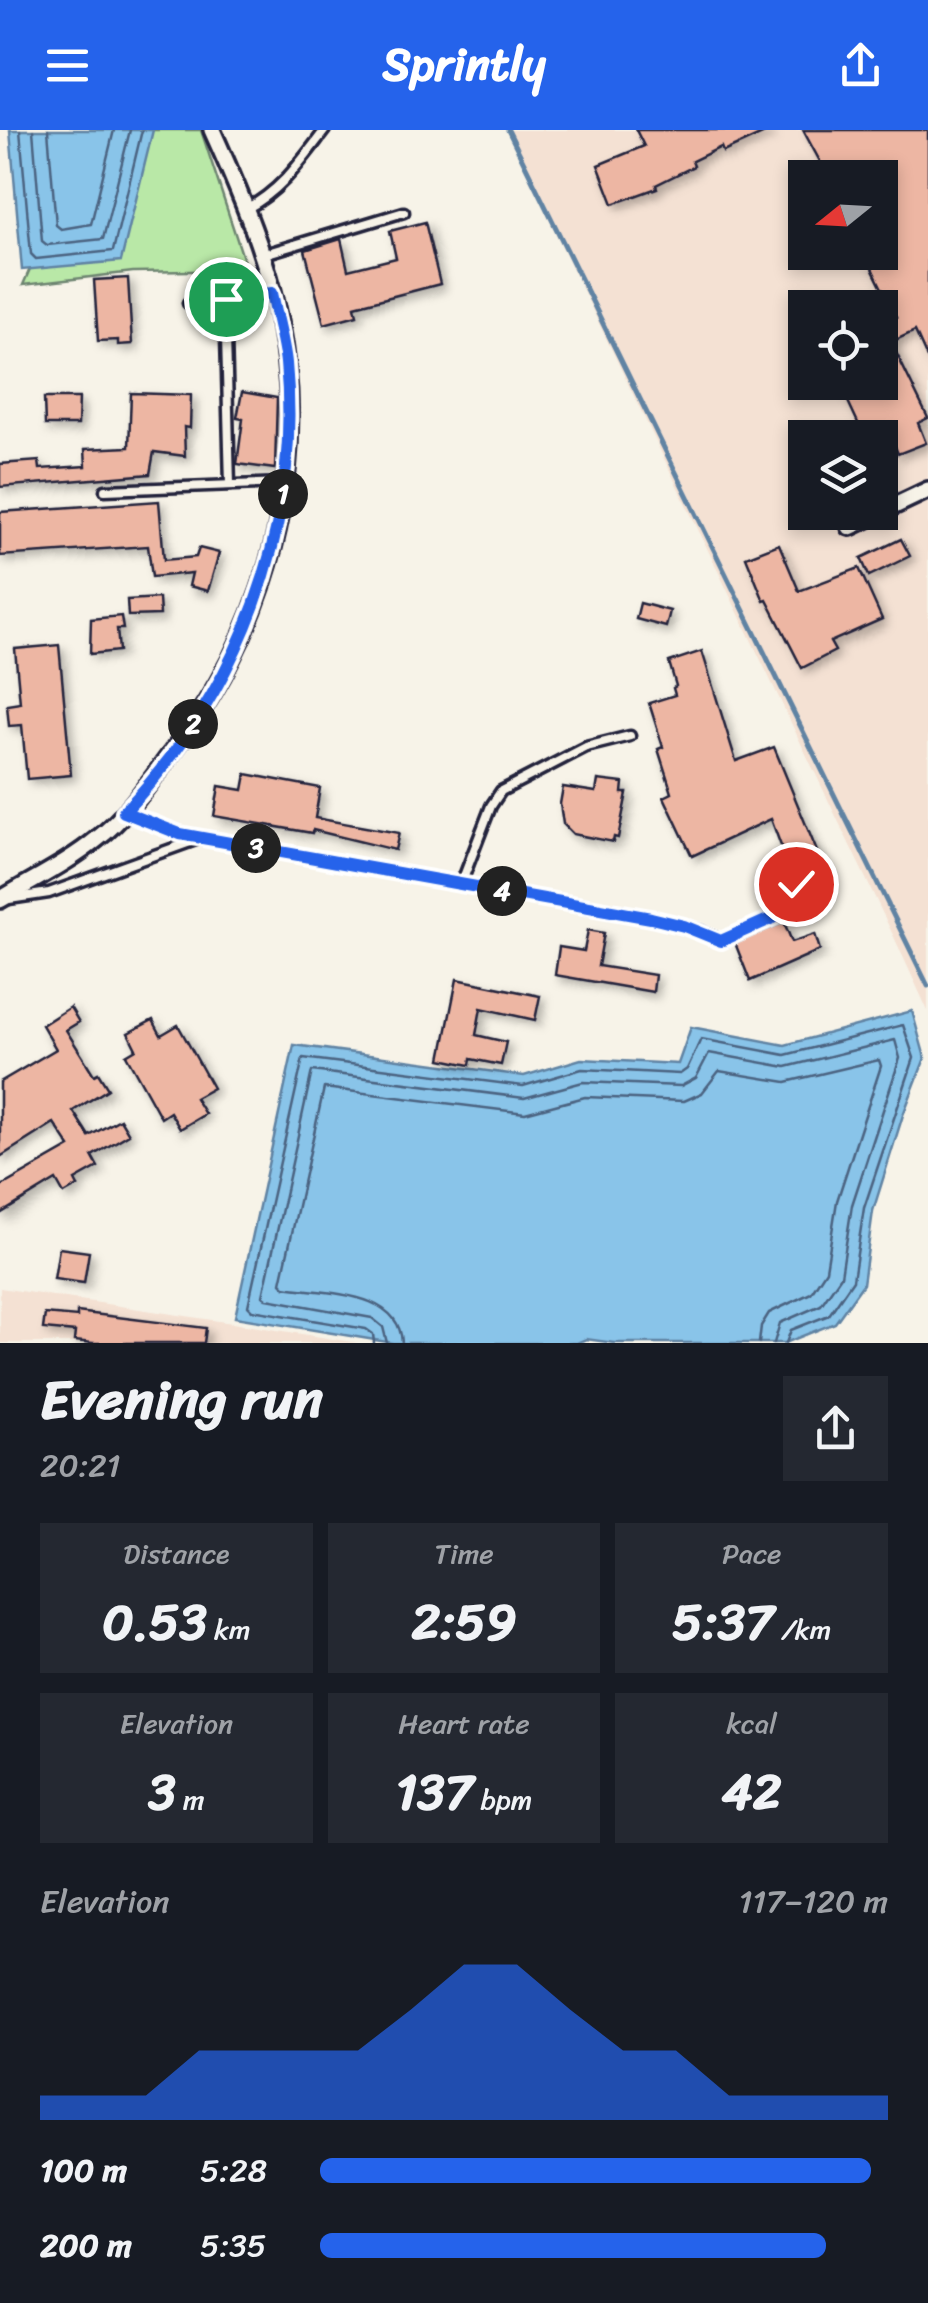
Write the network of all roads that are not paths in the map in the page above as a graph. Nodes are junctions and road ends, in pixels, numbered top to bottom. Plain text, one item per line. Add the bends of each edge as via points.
1 (212, 130) edge
2 (325, 130) edge
3 (246, 209) junction
4 (404, 212) dead end
5 (261, 254) junction
6 (272, 293) junction
7 (226, 299) junction
8 (188, 303) dead end
9 (284, 483) junction
10 (230, 485) junction
11 (105, 490) dead end
12 (928, 490) edge
13 (898, 505) edge
14 (630, 736) dead end
15 (124, 812) junction
16 (200, 838) junction
17 (461, 884) junction
18 (796, 884) dead end
19 (0, 900) edge

1 - 3 street
2 - 3 lane via 284,183
3 - 5 street
4 - 5 lane
5 - 6 street
6 - 7 lane
6 - 9 street via 286,360
7 - 8 lane
7 - 10 lane
9 - 10 lane
9 - 15 street via 260,596 236,653 194,723
10 - 11 lane
12 - 13 street
14 - 17 lane via 586,747 501,790
15 - 16 lane
15 - 19 street via 98,838
16 - 17 lane
16 - 19 lane via 49,893
17 - 18 lane via 651,918 721,941 795,908

